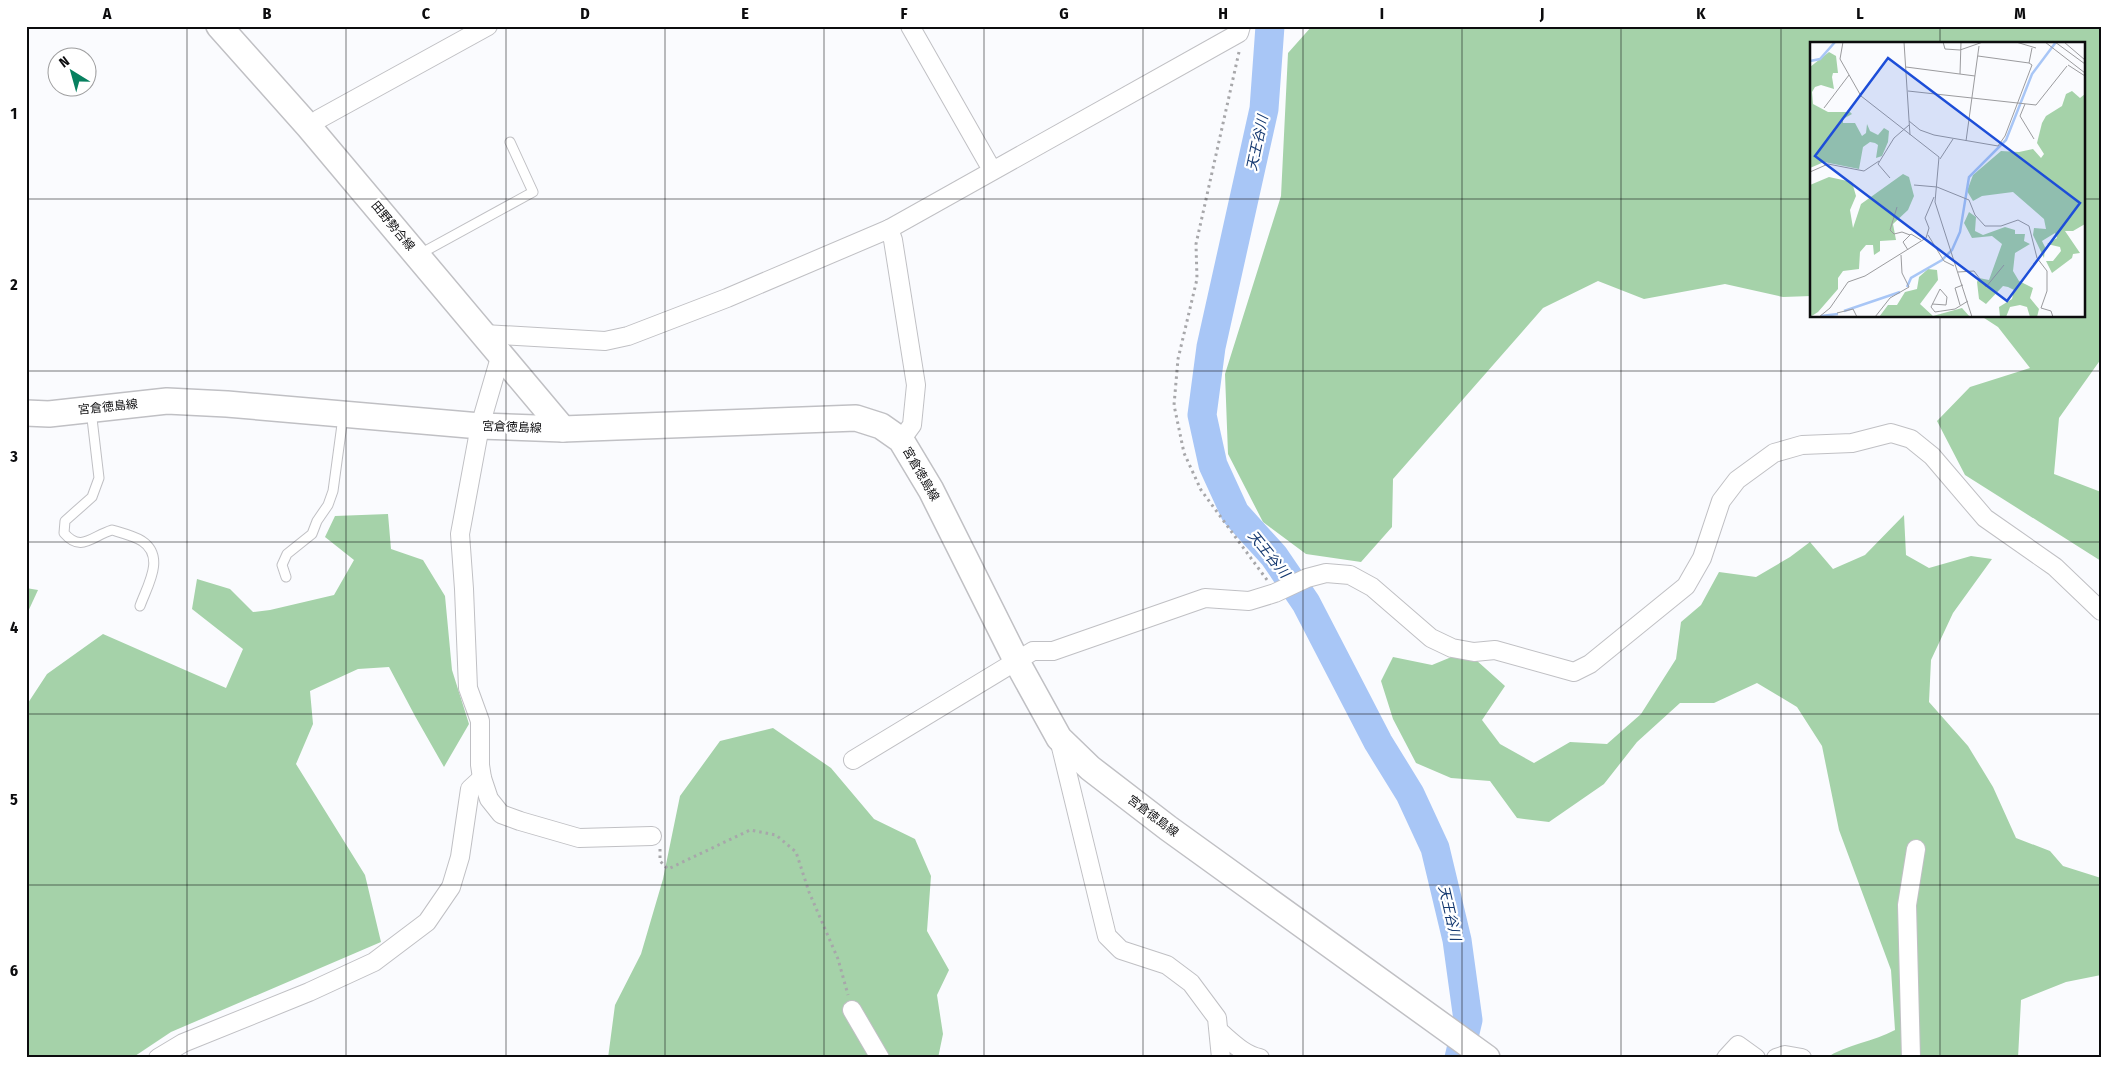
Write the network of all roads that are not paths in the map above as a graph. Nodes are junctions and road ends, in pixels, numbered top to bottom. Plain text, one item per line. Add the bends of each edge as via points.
1 (220, 26) edge
2 (488, 26) edge
3 (910, 26) edge
4 (1240, 30) edge
5 (309, 127) junction
6 (510, 142) dead end
7 (992, 170) junction
8 (889, 228) junction
9 (418, 255) junction
10 (484, 334) junction
11 (501, 354) junction
12 (91, 409) junction
13 (26, 413) edge
14 (343, 415) junction
15 (480, 426) junction
16 (563, 429) junction
17 (901, 440) junction
18 (286, 576) dead end
19 (140, 606) dead end
20 (2101, 612) edge
21 (1017, 662) junction
22 (1059, 738) junction
23 (854, 760) dead end
24 (482, 778) junction
25 (652, 836) road end
26 (1916, 849) dead end
27 (852, 1010) road end
28 (1220, 1032) junction
29 (1480, 1052) edge
30 (158, 1058) edge
31 (880, 1058) edge
32 (1221, 1058) edge
33 (1260, 1058) edge
34 (1726, 1058) edge
35 (1756, 1058) edge
36 (1776, 1058) edge
37 (1802, 1058) edge
38 (1911, 1058) edge

1 - 5 main road, 田野勢合線
2 - 5 street via 318,119
3 - 7 street
4 - 7 street
5 - 9 main road, 田野勢合線
6 - 9 lane via 533,192
7 - 8 street
8 - 10 street via 727,298 628,336 605,341
8 - 17 street via 916,385 912,425
9 - 10 main road, 田野勢合線
10 - 11 main road, 田野勢合線
11 - 15 street
11 - 16 main road, 田野勢合線
12 - 13 main road, 宮倉徳島線
12 - 14 main road, 宮倉徳島線 via 167,402
12 - 19 lane via 100,478 92,497 65,521 64,533 71,541 82,544 112,530 142,541 152,550 155,566
14 - 15 main road, 宮倉徳島線
14 - 18 lane via 333,491 312,534 286,554 282,565
15 - 16 main road, 宮倉徳島線
15 - 24 street via 460,534 468,688 480,721
16 - 17 main road, 宮倉徳島線 via 856,418 881,426
17 - 21 main road, 宮倉徳島線 via 931,490
20 - 21 street via 2054,567 1985,518 1932,456 1910,439 1891,433 1852,443 1802,445 1774,453 1737,480 1721,500 1702,558 1686,586 1590,664 1574,672 1495,650 1474,652 1452,648 1431,638 1372,587 1350,575 1326,573 1249,601 1205,598 1053,651 1033,651
21 - 22 main road, 宮倉徳島線
21 - 23 street
22 - 28 street via 1107,936 1120,950 1179,972 1217,1018
22 - 29 main road, 宮倉徳島線 via 1090,768 1168,828
24 - 25 street via 489,799 501,814 579,838
24 - 30 street via 470,789 460,857 451,888 427,922 374,962 183,1043
26 - 38 street via 1907,906
27 - 31 street
28 - 32 street
28 - 33 street via 1238,1047
34 - 35 street via 1738,1045
36 - 37 street via 1785,1055

